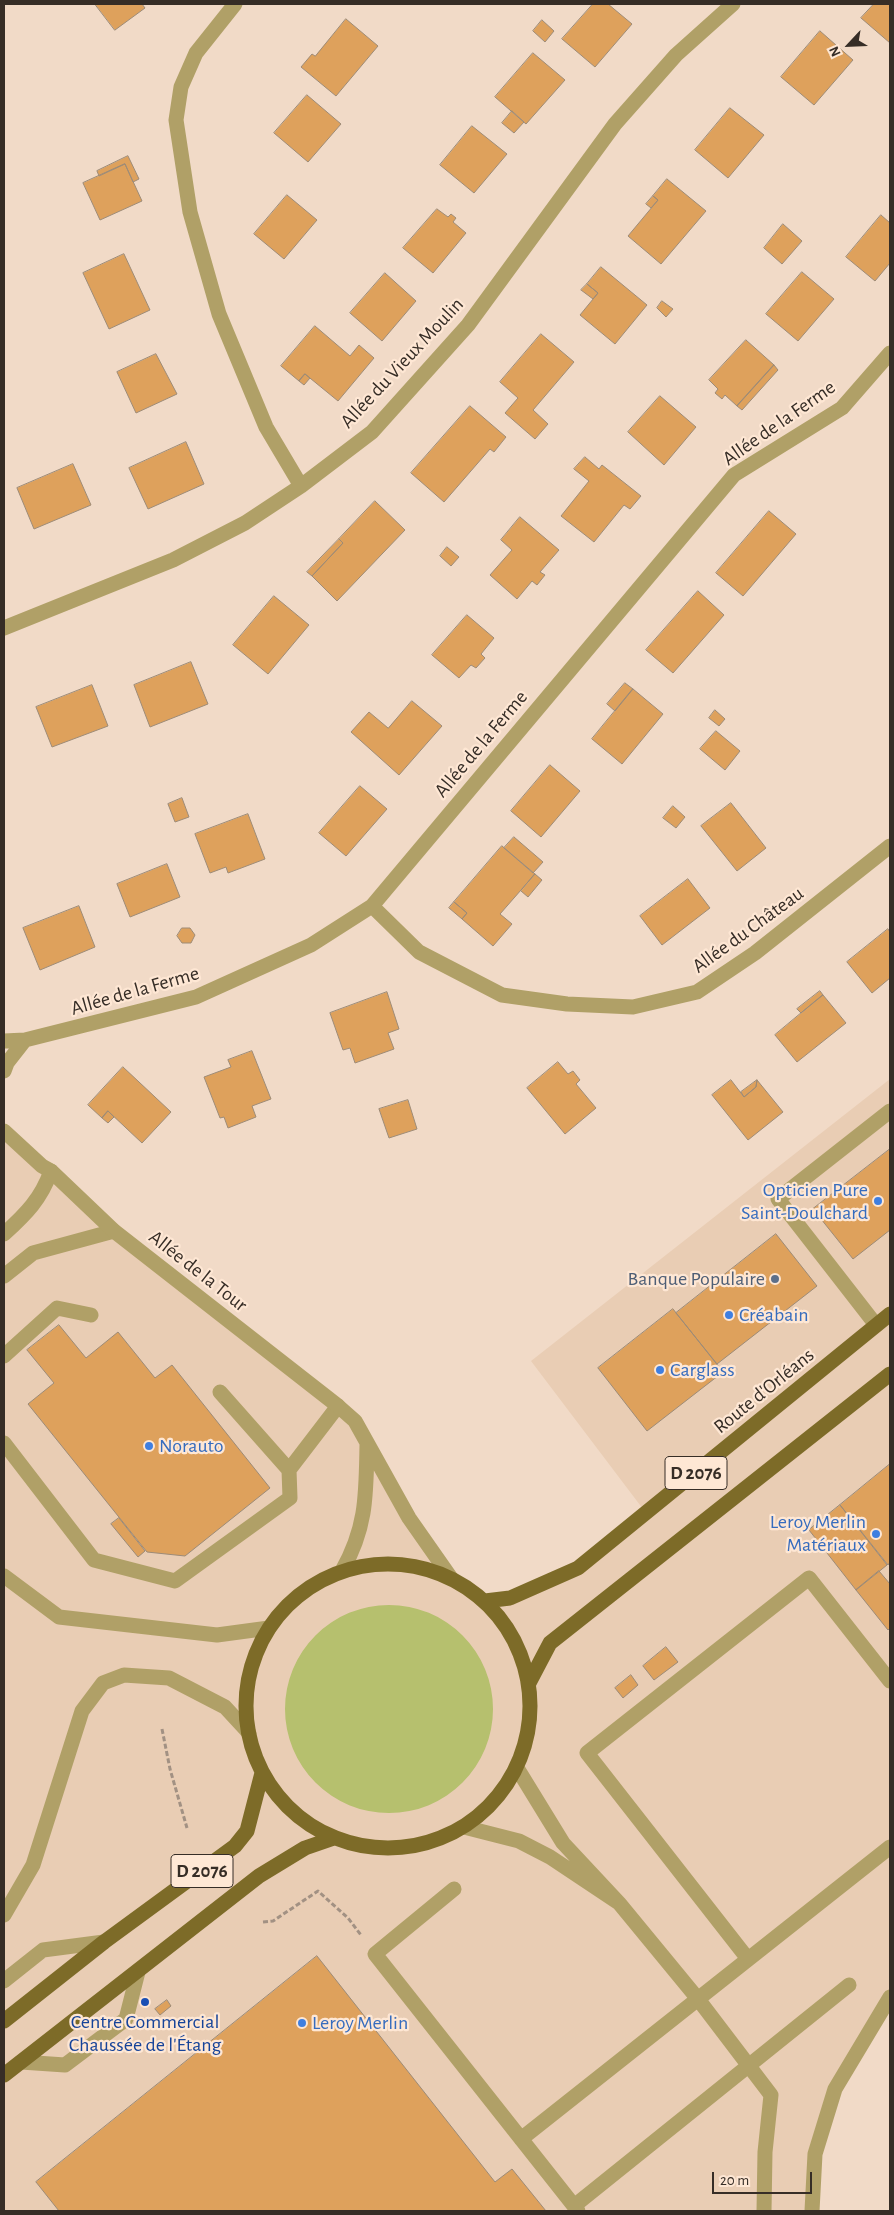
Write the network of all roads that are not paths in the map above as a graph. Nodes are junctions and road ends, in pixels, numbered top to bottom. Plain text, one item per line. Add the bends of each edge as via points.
1 (235, 4) edge
2 (732, 4) edge
3 (890, 353) edge
4 (301, 486) junction
5 (4, 628) edge
6 (890, 846) edge
7 (372, 906) junction
8 (25, 1040) junction
9 (4, 1041) edge
10 (4, 1071) edge
11 (890, 1111) edge
12 (4, 1130) edge
13 (52, 1171) junction
14 (114, 1231) junction
15 (4, 1234) edge
16 (4, 1276) edge
17 (890, 1314) edge
18 (91, 1315) dead end
19 (876, 1325) junction
20 (4, 1356) edge
21 (890, 1374) edge
22 (220, 1392) dead end
23 (338, 1406) junction
24 (4, 1443) edge
25 (367, 1443) junction
26 (289, 1470) junction
27 (342, 1571) junction
28 (4, 1576) edge
29 (451, 1578) junction
30 (485, 1601) junction
31 (269, 1628) junction
32 (890, 1681) edge
33 (529, 1683) junction
34 (249, 1733) junction
35 (517, 1768) junction
36 (262, 1773) junction
37 (464, 1827) junction
38 (334, 1838) junction
39 (890, 1847) edge
40 (454, 1889) dead end
41 (619, 1903) junction
42 (4, 1915) edge
43 (104, 1942) junction
44 (748, 1959) junction
45 (138, 1972) junction
46 (4, 1981) edge
47 (849, 1985) dead end
48 (890, 1997) edge
49 (698, 1999) junction
50 (4, 2022) edge
51 (21, 2062) junction
52 (748, 2066) junction
53 (4, 2075) edge
54 (521, 2139) junction
55 (576, 2209) edge
56 (764, 2211) edge
57 (812, 2211) edge

1 - 4 street via 196,53 181,87 176,120 190,212 219,314 266,427
2 - 4 street, Allée du Vieux Moulin via 676,55 615,124 462,332 372,432
3 - 7 street, Allée de la Ferme via 842,408 734,475
4 - 5 street, Allée du Vieux Moulin via 245,523 173,560
6 - 7 street, Allée du Château via 755,954 696,992 633,1007 567,1004 502,995 419,952
7 - 8 street, Allée de la Ferme via 311,945 196,997
8 - 9 street, Allée de la Ferme
8 - 10 street
11 - 19 street via 778,1200
12 - 13 street, Allée de la Tour via 42,1166
13 - 14 street, Allée de la Tour
13 - 15 street via 44,1191
14 - 16 street via 33,1252
14 - 23 street, Allée de la Tour
17 - 19 main road, Route d'Orléans / D 2076
18 - 20 street via 57,1308
19 - 30 main road, Route d'Orléans / D 2076 via 578,1568 510,1598
21 - 33 main road, D 2076 via 550,1643
22 - 26 street
23 - 25 street, Allée de la Tour via 355,1421
23 - 26 street
24 - 26 street via 94,1560 175,1580 290,1498
25 - 27 street, Allée de la Tour via 366,1501 355,1548
25 - 29 street, Allée de la Tour via 417,1530
27 - 29 main road via 387,1563 418,1567
27 - 31 main road via 301,1593
28 - 31 street via 59,1617 217,1635
29 - 30 main road
30 - 33 main road via 512,1636
31 - 34 main road via 253,1663 246,1701
32 - 44 street via 809,1578 587,1753
33 - 35 main road via 528,1734
34 - 36 main road
34 - 42 street via 225,1707 169,1678 124,1675 103,1683 82,1711 33,1865
35 - 37 main road via 495,1805
35 - 41 street via 563,1843
36 - 38 main road via 294,1813
36 - 43 main road, D 2076 via 247,1831 235,1846
37 - 38 main road via 426,1844 377,1849
37 - 41 street via 519,1840
38 - 45 main road, D 2076 via 305,1848 259,1876
39 - 44 street
40 - 54 street via 375,1954
41 - 49 street
43 - 46 street via 43,1950
43 - 50 main road, D 2076
44 - 49 street
45 - 51 main road, D 2076
45 - 51 street via 126,2019 65,2065
47 - 52 street
48 - 57 street via 835,2089 814,2154
49 - 52 street
49 - 54 street
51 - 53 main road, D 2076
52 - 55 street
52 - 56 street via 771,2095 765,2152
54 - 55 street

